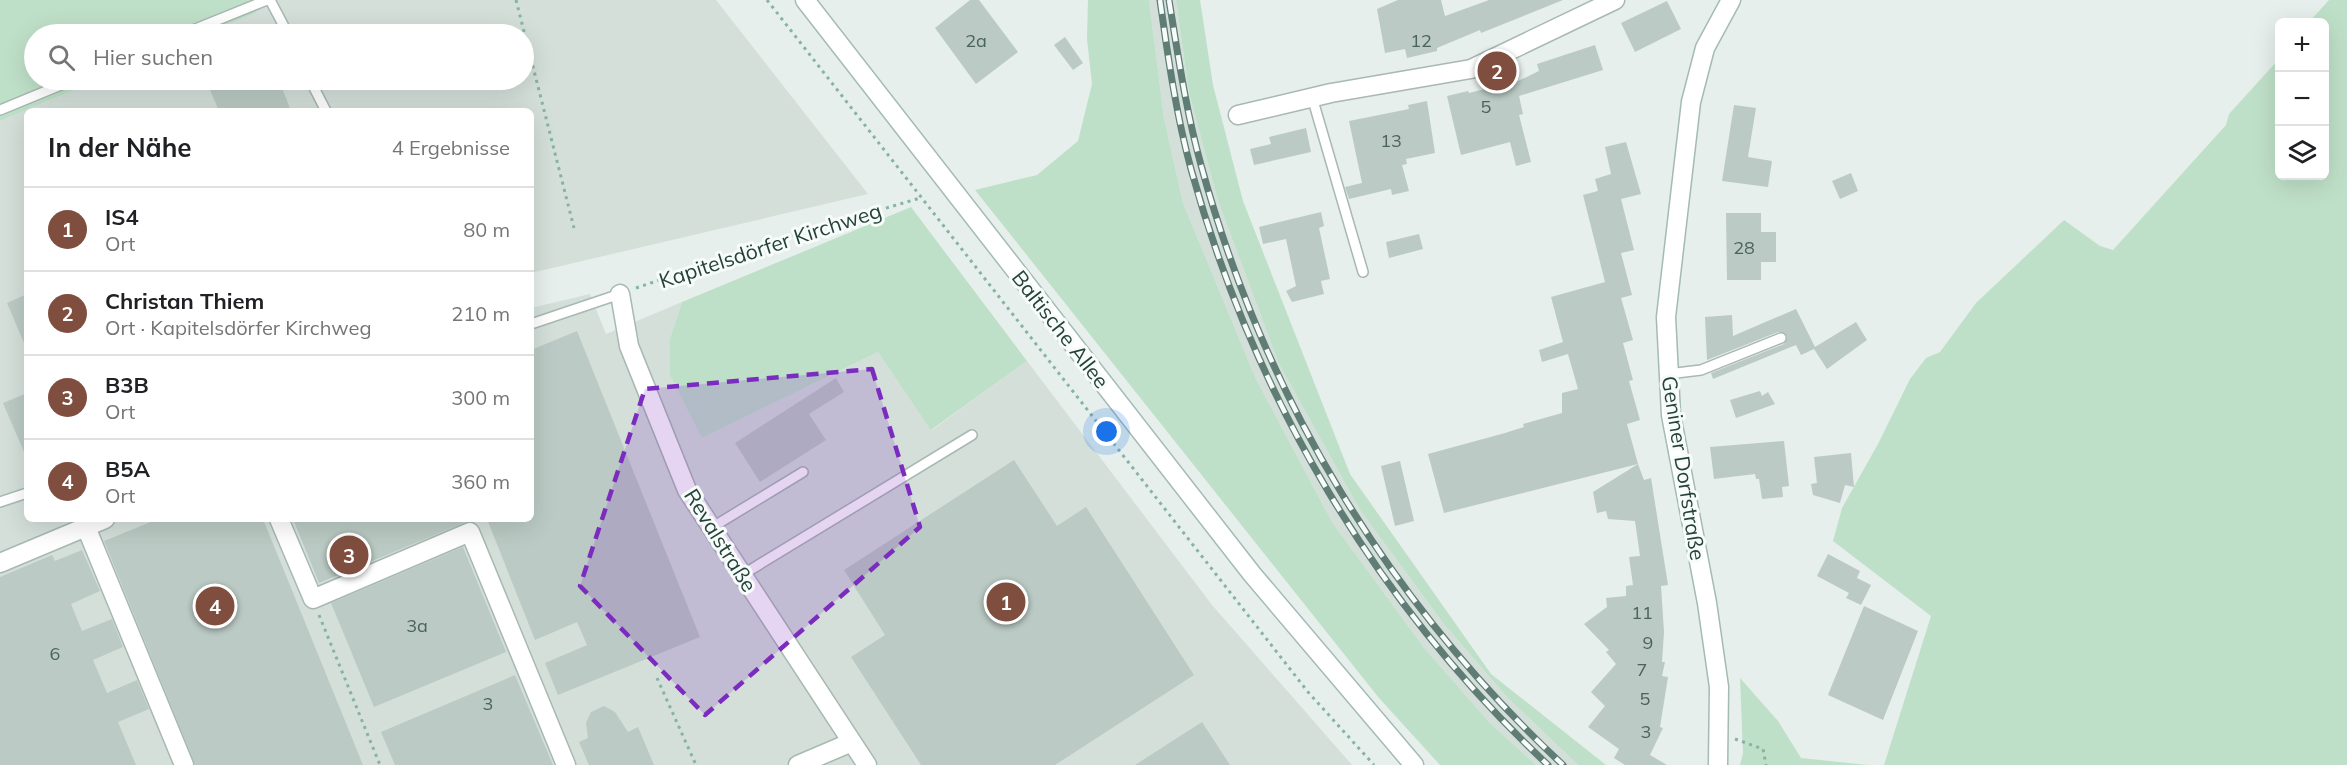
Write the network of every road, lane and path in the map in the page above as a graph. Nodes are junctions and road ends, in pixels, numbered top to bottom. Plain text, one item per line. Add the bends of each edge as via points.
1 (268, 0) edge
2 (516, 0) edge
3 (767, 0) edge
4 (805, 0) edge
5 (1615, 0) edge
6 (1730, 0) edge
7 (208, 24) edge
8 (282, 24) edge
9 (522, 24) edge
10 (534, 71) edge
11 (49, 90) edge
12 (315, 90) edge
13 (1312, 97) junction
14 (324, 108) edge
15 (0, 110) edge
16 (1238, 115) dead end
17 (920, 198) junction
18 (574, 228) dead end
19 (1363, 272) dead end
20 (620, 294) junction
21 (534, 323) edge
22 (1781, 338) dead end
23 (1668, 374) junction
24 (972, 435) dead end
25 (803, 472) dead end
26 (24, 494) edge
27 (0, 502) edge
28 (98, 522) edge
29 (280, 522) edge
30 (86, 527) junction
31 (711, 528) junction
32 (0, 563) edge
33 (742, 575) junction
34 (313, 599) junction
35 (657, 678) dead end
36 (1737, 740) dead end
37 (852, 742) junction
38 (184, 765) edge
39 (380, 765) edge
40 (566, 765) edge
41 (696, 765) edge
42 (798, 765) edge
43 (867, 765) edge
44 (1374, 765) edge
45 (1414, 765) edge
46 (1718, 765) edge
47 (1766, 765) edge

1 - 7 lane
1 - 8 lane
2 - 9 path
3 - 17 path
4 - 45 street, Baltische Allee via 1252,574
5 - 13 street via 1471,69
6 - 23 street, Geniner Dorfstraße via 1705,48 1691,102 1666,317
10 - 18 path
11 - 15 lane
12 - 14 lane
13 - 16 street
13 - 19 lane
17 - 20 path, Kapitelsdörfer Kirchweg via 772,242
17 - 44 path via 1308,692
20 - 21 lane
20 - 31 street, Revalstraße via 629,346 687,489
22 - 23 lane via 1701,370
23 - 46 street, Geniner Dorfstraße via 1671,415 1719,687
24 - 33 lane
25 - 31 lane
26 - 27 lane
28 - 30 street
29 - 34 street
30 - 32 street
30 - 38 street
31 - 33 street, Revalstraße
33 - 37 street, Revalstraße
34 - 39 path
34 - 40 street via 470,532
35 - 41 path
36 - 47 path via 1763,749
37 - 42 street
37 - 43 street, Revalstraße

